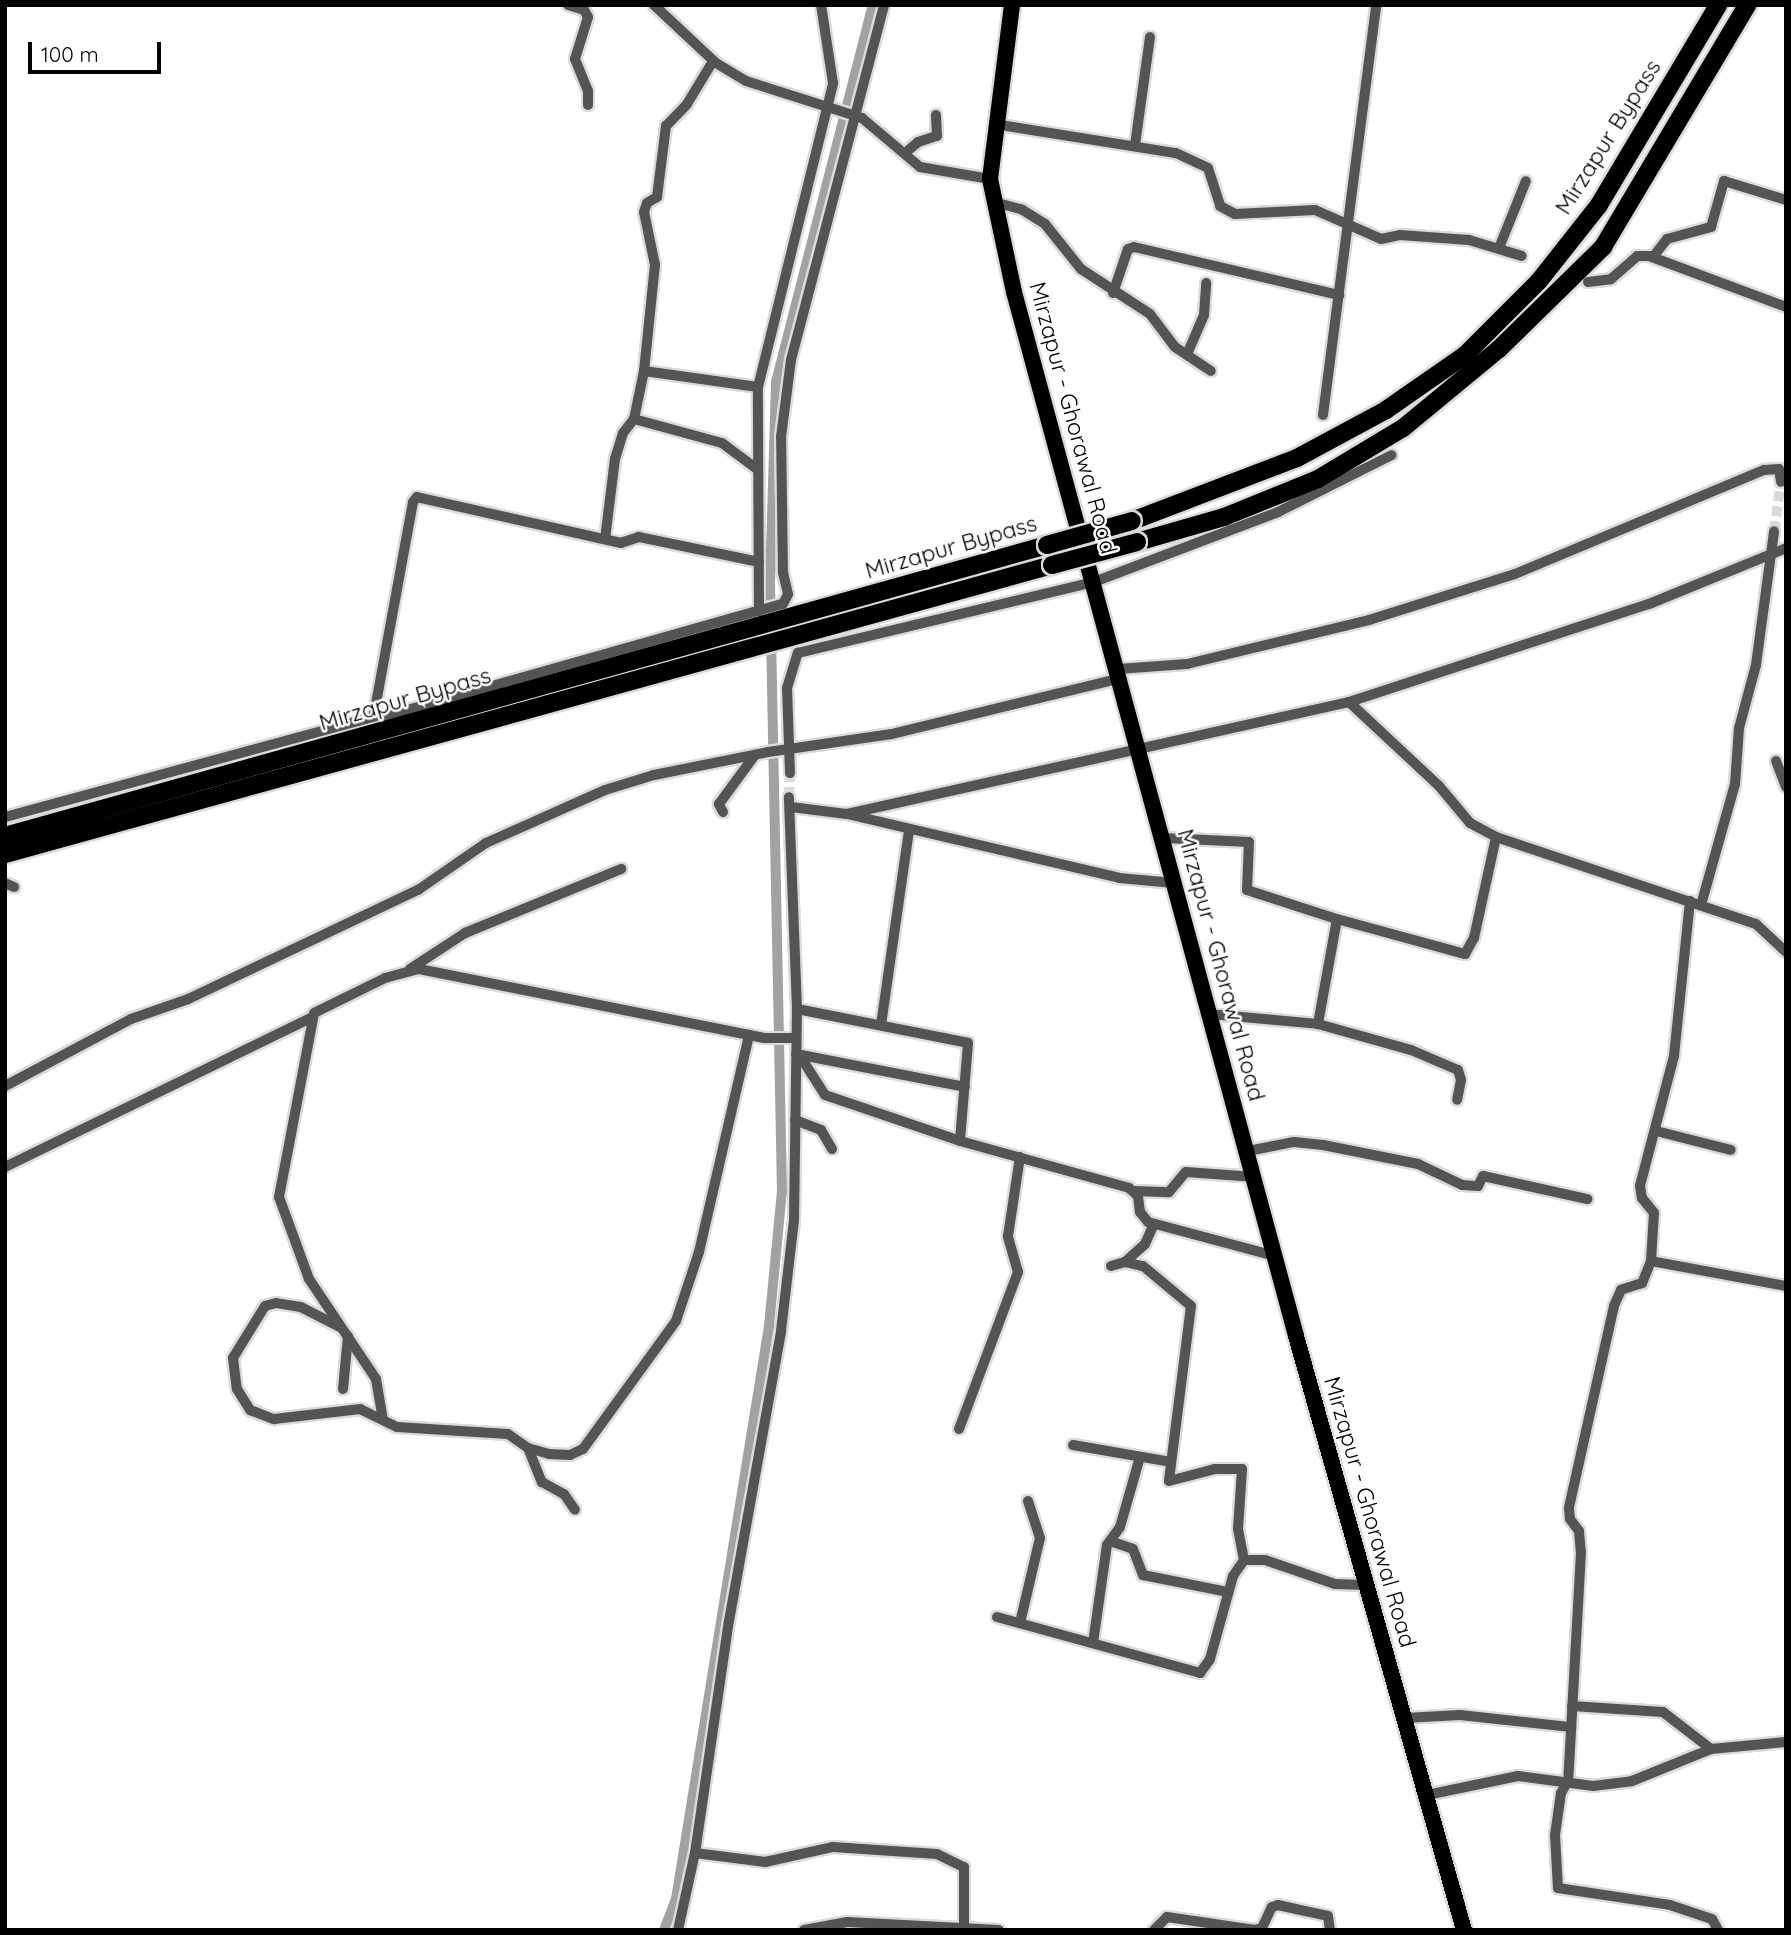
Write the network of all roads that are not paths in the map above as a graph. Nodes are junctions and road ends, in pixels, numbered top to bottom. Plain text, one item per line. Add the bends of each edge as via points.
1 (568, 5) edge
2 (654, 5) edge
3 (821, 5) edge
4 (884, 5) edge
5 (1012, 5) edge
6 (1376, 5) edge
7 (1718, 5) edge
8 (1747, 5) edge
9 (1150, 37) dead end
10 (713, 61) junction
11 (588, 106) dead end
12 (833, 109) junction
13 (853, 115) junction
14 (936, 115) dead end
15 (994, 124) junction
16 (1135, 145) junction
17 (905, 153) junction
18 (990, 179) junction
19 (1526, 181) dead end
20 (1786, 200) edge
21 (994, 202) junction
22 (1347, 226) junction
23 (1499, 248) junction
24 (1522, 256) dead end
25 (1653, 257) junction
26 (1588, 282) dead end
27 (1206, 283) dead end
28 (1113, 293) junction
29 (1339, 295) junction
30 (1786, 307) edge
31 (1188, 352) junction
32 (1211, 371) dead end
33 (644, 372) junction
34 (758, 387) junction
35 (1323, 415) dead end
36 (634, 419) junction
37 (1392, 455) dead end
38 (757, 470) junction
39 (1781, 482) dead end
40 (1774, 531) tunnel mouth
41 (605, 539) junction
42 (1786, 548) edge
43 (1771, 553) junction
44 (759, 562) junction
45 (1094, 582) junction
46 (763, 610) junction
47 (1119, 674) junction
48 (1349, 702) junction
49 (376, 716) junction
50 (786, 751) junction
51 (1139, 751) junction
52 (755, 755) junction
53 (1776, 761) dead end
54 (790, 773) tunnel mouth
55 (1786, 787) edge
56 (723, 812) dead end
57 (847, 814) junction
58 (5, 817) edge
59 (909, 830) junction
60 (5, 836) edge
61 (1496, 837) junction
62 (1163, 838) junction
63 (5, 854) edge
64 (621, 869) dead end
65 (1174, 883) junction
66 (1695, 903) junction
67 (1337, 919) junction
68 (1786, 952) edge
69 (410, 970) junction
70 (797, 1009) junction
71 (1209, 1014) junction
72 (311, 1018) junction
73 (1318, 1024) junction
74 (881, 1025) junction
75 (749, 1035) junction
76 (790, 1037) junction
77 (797, 1055) junction
78 (5, 1086) edge
79 (965, 1087) junction
80 (1457, 1100) dead end
81 (795, 1120) junction
82 (1656, 1131) junction
83 (960, 1141) junction
84 (832, 1149) dead end
85 (1731, 1150) dead end
86 (1248, 1151) junction
87 (1020, 1157) junction
88 (5, 1167) edge
89 (1255, 1177) junction
90 (1135, 1192) junction
91 (1587, 1199) dead end
92 (1154, 1224) junction
93 (1275, 1256) junction
94 (1651, 1261) junction
95 (1125, 1262) junction
96 (1111, 1266) dead end
97 (1786, 1286) edge
98 (340, 1326) junction
99 (348, 1336) junction
100 (342, 1389) dead end
101 (383, 1420) junction
102 (959, 1429) dead end
103 (1073, 1445) dead end
104 (528, 1448) junction
105 (1140, 1457) junction
106 (1171, 1462) junction
107 (1028, 1501) dead end
108 (575, 1510) dead end
109 (1110, 1541) junction
110 (1244, 1560) junction
111 (1366, 1584) junction
112 (1228, 1591) junction
113 (997, 1617) dead end
114 (1020, 1623) junction
115 (1093, 1643) junction
116 (1572, 1706) junction
117 (1405, 1718) junction
118 (1571, 1727) junction
119 (1786, 1742) edge
120 (1711, 1749) junction
121 (1568, 1781) junction
122 (1427, 1795) junction
123 (695, 1853) junction
124 (964, 1928) edge
125 (678, 1930) edge
126 (804, 1930) edge
127 (999, 1930) edge
128 (1154, 1930) edge
129 (1330, 1930) edge
130 (1465, 1930) edge
131 (1718, 1930) edge

1 - 11 street via 584,10 588,17 575,60 588,91
2 - 10 street
3 - 12 street
4 - 13 street
5 - 15 main road, Mirzapur - Ghorawal Road
6 - 22 street
7 - 60 highway, Mirzapur Bypass, bridge via 1599,205 1539,281 1465,355 1386,410 1297,458 1132,521
8 - 63 highway, Mirzapur Bypass, bridge via 1603,247 1499,349 1403,428 1318,479 1224,517 1137,542
9 - 16 street
10 - 12 street via 746,81
10 - 33 street via 687,104 666,126 657,197 644,212 655,265
12 - 13 street
12 - 34 street
13 - 17 street
13 - 46 street via 791,360 781,437 783,573 789,594 783,604
14 - 17 street via 937,136 918,142
15 - 16 street
15 - 18 main road, Mirzapur - Ghorawal Road
16 - 22 street via 1202,164 1225,211 1251,216 1315,210 1334,215
17 - 18 street via 920,167
18 - 21 main road, Mirzapur - Ghorawal Road
19 - 23 street
20 - 25 street via 1724,181 1711,226 1667,239
21 - 28 street via 1021,209 1045,224 1081,269
21 - 45 main road, Mirzapur - Ghorawal Road
22 - 23 street via 1353,224 1381,239 1433,236
22 - 29 street
23 - 24 street
25 - 26 street via 1637,256 1617,276
25 - 30 street
27 - 31 street via 1204,315
28 - 29 street via 1128,249 1134,247
28 - 31 street via 1150,314 1175,347
29 - 35 street
31 - 32 street
33 - 34 street
33 - 36 street
34 - 38 street
36 - 38 street via 722,443
36 - 41 street via 619,444
37 - 45 street via 1279,512
38 - 44 street
39 - 47 street via 1779,469 1772,468 1515,574 1369,620 1187,664
40 - 43 street
41 - 44 street via 621,543 639,537
41 - 49 street via 415,498
42 - 43 street
43 - 48 street via 1649,604
43 - 66 street via 1756,665 1739,728 1735,784
44 - 46 street
45 - 47 main road, Mirzapur - Ghorawal Road
45 - 50 street via 798,653 788,688
46 - 49 street
47 - 50 street via 978,714
47 - 51 main road, Mirzapur - Ghorawal Road
48 - 51 street
48 - 61 street via 1438,786 1459,814
49 - 58 street
50 - 52 street
50 - 54 street
51 - 57 street
51 - 62 main road, Mirzapur - Ghorawal Road
52 - 56 street via 719,804
52 - 78 street via 636,779 512,830 418,890 188,999 131,1019
53 - 55 street
57 - 59 street
57 - 70 street via 790,802
59 - 65 street via 1119,878
59 - 74 street
61 - 66 street
61 - 67 street via 1474,937 1465,954
62 - 65 main road, Mirzapur - Ghorawal Road
62 - 67 street via 1249,842 1247,890
64 - 69 street via 465,933
65 - 71 main road, Mirzapur - Ghorawal Road
66 - 68 street via 1767,930
66 - 82 street via 1674,1056
67 - 73 street
69 - 72 street via 335,1001
69 - 75 street
70 - 74 street
70 - 76 street
71 - 73 street
71 - 86 main road, Mirzapur - Ghorawal Road
72 - 88 street
72 - 98 street via 279,1197 309,1279
73 - 80 street via 1443,1062 1460,1075
74 - 79 street via 968,1043
75 - 76 street
75 - 104 street via 699,1252 671,1332 644,1360 583,1449 559,1455
76 - 77 street
77 - 79 street
77 - 81 street
77 - 83 street via 825,1095
79 - 83 street
81 - 84 street via 821,1130
81 - 123 street via 793,1221 781,1331 729,1621
82 - 85 street
82 - 94 street via 1640,1191 1654,1213
83 - 87 street
86 - 89 main road, Mirzapur - Ghorawal Road
86 - 91 street via 1294,1142 1323,1145 1418,1164 1462,1185 1478,1186 1483,1176
87 - 90 street
87 - 102 street via 1008,1236 1018,1272
89 - 90 street via 1186,1172 1169,1192
89 - 93 main road, Mirzapur - Ghorawal Road
90 - 92 street via 1144,1218
92 - 93 street
92 - 95 street via 1145,1244
93 - 111 main road, Mirzapur - Ghorawal Road
94 - 97 street
94 - 116 street via 1642,1283 1621,1290 1614,1306 1569,1508 1581,1540
95 - 96 street
95 - 106 street via 1143,1266 1191,1306
98 - 99 street
98 - 101 street via 302,1307 265,1306 233,1358 237,1389 250,1410 265,1418 351,1409 368,1411
99 - 100 street
99 - 101 street via 376,1379
101 - 104 street via 407,1429 509,1434
103 - 105 street
104 - 108 street via 542,1482 564,1494
105 - 106 street
105 - 109 street via 1120,1527
106 - 110 street via 1171,1483 1215,1469 1242,1469 1238,1529
107 - 114 street via 1040,1538
109 - 112 street via 1133,1549 1143,1574
109 - 115 street
110 - 111 street via 1265,1560 1335,1584
110 - 112 street
111 - 117 main road, Mirzapur - Ghorawal Road
112 - 115 street via 1203,1672
113 - 114 street
114 - 115 street
116 - 118 street
116 - 120 street via 1663,1712
117 - 118 street via 1460,1715
117 - 122 main road, Mirzapur - Ghorawal Road
118 - 121 street
119 - 120 street
120 - 121 street via 1632,1782 1602,1786
121 - 122 street via 1518,1776
121 - 131 street via 1561,1793 1555,1835 1558,1888 1670,1905 1712,1919
122 - 130 main road, Mirzapur - Ghorawal Road
123 - 124 street via 765,1862 833,1847 937,1854 964,1867
123 - 125 street
124 - 126 street via 847,1922
124 - 127 street
128 - 129 street via 1167,1917 1255,1930 1262,1928 1272,1906 1278,1905 1328,1916

